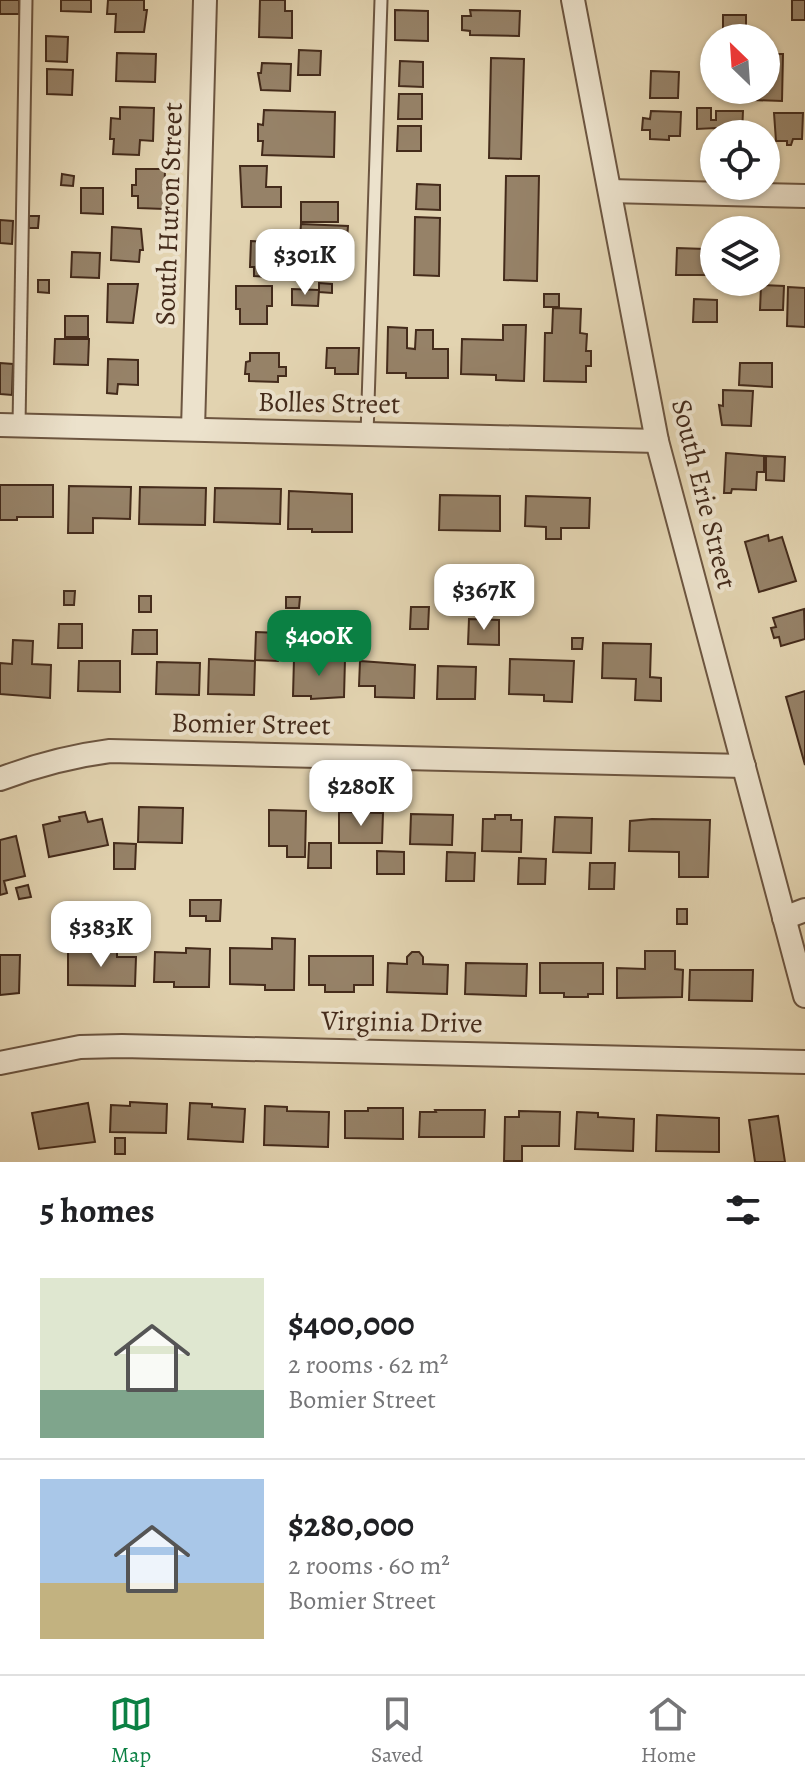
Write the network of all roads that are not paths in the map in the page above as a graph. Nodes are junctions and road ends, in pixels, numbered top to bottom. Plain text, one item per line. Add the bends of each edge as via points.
1 (26, 0) edge
2 (205, 0) edge
3 (381, 0) edge
4 (573, 0) edge
5 (610, 191) junction
6 (805, 196) edge
7 (9, 425) edge
8 (193, 429) junction
9 (367, 434) junction
10 (657, 441) junction
11 (744, 766) junction
12 (0, 779) edge
13 (795, 914) edge
14 (805, 996) edge
15 (805, 1062) edge
16 (0, 1063) edge

1 - 7 lane
2 - 8 street, South Huron Street
3 - 9 lane
4 - 5 street, South Erie Street
5 - 6 street
5 - 10 street, South Erie Street
7 - 8 street, Bolles Street
8 - 9 street, Bolles Street
9 - 10 street, Bolles Street
10 - 11 street, South Erie Street
11 - 12 street, Bomier Street via 110,751 41,763
11 - 13 street, South Erie Street
13 - 14 street, South Erie Street
15 - 16 street, Virginia Drive via 122,1046 80,1047

